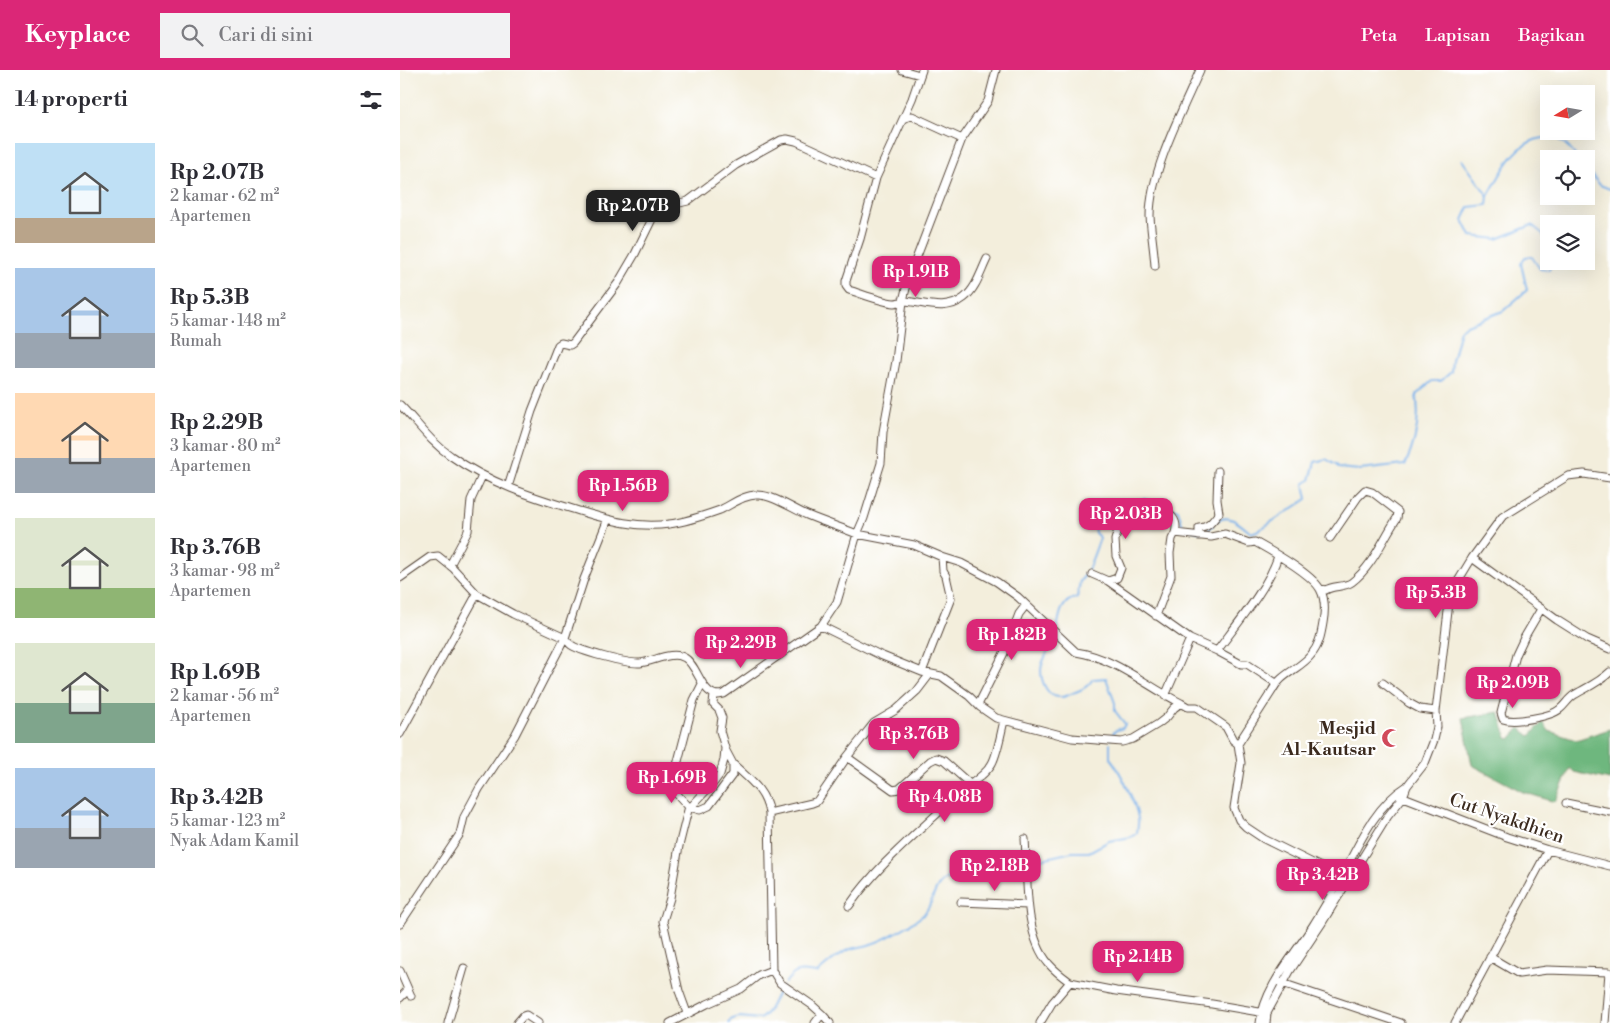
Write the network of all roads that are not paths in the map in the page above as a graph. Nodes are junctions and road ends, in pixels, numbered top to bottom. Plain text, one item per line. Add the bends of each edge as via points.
1 (902, 70) edge
2 (996, 70) edge
3 (1200, 70) edge
4 (921, 72) edge
5 (904, 118) junction
6 (962, 139) junction
7 (876, 178) junction
8 (987, 258) dead end
9 (1155, 266) dead end
10 (903, 301) junction
11 (400, 405) edge
12 (1218, 471) dead end
13 (482, 476) junction
14 (1610, 478) edge
15 (508, 487) junction
16 (608, 519) junction
17 (1199, 532) junction
18 (1175, 533) junction
19 (857, 534) junction
20 (1330, 538) dead end
21 (1278, 556) junction
22 (942, 557) junction
23 (1472, 558) junction
24 (450, 565) junction
25 (1092, 574) dead end
26 (400, 578) edge
27 (1108, 581) junction
28 (1320, 589) junction
29 (477, 594) junction
30 (1026, 605) junction
31 (1542, 609) junction
32 (1156, 616) junction
33 (821, 626) junction
34 (565, 638) junction
35 (1190, 639) junction
36 (1610, 649) edge
37 (1217, 650) junction
38 (922, 672) junction
39 (1610, 672) edge
40 (930, 674) junction
41 (1276, 683) junction
42 (1383, 683) dead end
43 (702, 684) junction
44 (714, 695) junction
45 (1165, 696) junction
46 (1181, 703) junction
47 (978, 705) junction
48 (1436, 711) junction
49 (1004, 721) junction
50 (400, 734) edge
51 (1238, 744) junction
52 (725, 748) junction
53 (847, 758) junction
54 (733, 764) junction
55 (970, 784) junction
56 (1400, 795) junction
57 (1566, 803) dead end
58 (690, 807) junction
59 (1610, 812) edge
60 (769, 813) junction
61 (1025, 839) dead end
62 (1548, 850) junction
63 (1610, 866) edge
64 (1341, 877) junction
65 (961, 902) dead end
66 (849, 906) dead end
67 (1028, 906) junction
68 (400, 924) edge
69 (1490, 957) junction
70 (464, 968) dead end
71 (772, 970) junction
72 (1610, 970) edge
73 (400, 971) edge
74 (1070, 982) junction
75 (1279, 982) junction
76 (400, 998) edge
77 (687, 1013) junction
78 (1265, 1013) junction
79 (822, 1014) junction
80 (448, 1023) edge
81 (517, 1023) edge
82 (538, 1023) edge
83 (670, 1023) edge
84 (815, 1023) edge
85 (830, 1023) edge
86 (1040, 1023) edge
87 (1260, 1023) edge
88 (1266, 1023) edge
89 (1401, 1023) edge
90 (1455, 1023) edge
91 (1605, 1023) edge

1 - 4 street
2 - 6 street via 988,100
3 - 9 street via 1165,151 1154,188 1150,215
4 - 5 street
5 - 6 street via 912,116
5 - 7 street
6 - 10 street
7 - 10 street via 846,286 849,290 894,303
7 - 15 street via 787,139 736,165 688,201 659,208 618,282 573,343 558,345
8 - 10 street via 974,287 959,302 935,306
10 - 19 street via 881,463
11 - 13 street via 429,438
12 - 17 street via 1219,513
13 - 15 street
13 - 24 street via 471,500 468,532
14 - 23 street via 1576,474 1562,479 1502,517
15 - 16 street
16 - 19 street via 644,526 667,525 720,510 760,494
16 - 34 street
17 - 18 street
17 - 21 street via 1211,537 1225,534 1254,542
18 - 27 street via 1176,523 1164,509 1130,505 1124,509 1115,540 1121,570 1117,578
18 - 32 street via 1170,554 1171,576
19 - 22 street via 914,545
19 - 33 street via 837,602
20 - 28 street via 1365,490 1398,512 1367,566 1352,582
21 - 28 street via 1311,578
21 - 37 street via 1249,608
22 - 30 street via 997,582
22 - 38 street via 951,598
23 - 31 street
23 - 48 street via 1449,603
24 - 26 street via 438,556 430,557
24 - 29 street
25 - 27 street
27 - 32 street
28 - 41 street via 1325,608 1318,644 1306,662
29 - 34 street
29 - 50 street
30 - 45 street via 1076,652 1111,662
30 - 47 street
31 - 36 street via 1587,639
31 - 39 street via 1516,655 1501,713 1503,719 1511,721 1554,713
32 - 35 street
33 - 38 street
33 - 44 street via 724,694
34 - 43 street via 570,644 592,653 633,663 682,656 691,663
34 - 68 street via 515,735 479,789 464,817 460,834
35 - 37 street
35 - 45 street
37 - 41 street
38 - 40 street
40 - 47 street via 941,676
40 - 53 street via 896,710 874,723
41 - 51 street
42 - 48 street via 1420,709
43 - 44 street
43 - 58 street via 694,700 673,788
44 - 52 street via 713,704 722,718 720,731
45 - 46 street
46 - 49 street via 1142,735 1122,742 1072,738
46 - 51 street via 1197,707 1226,727
47 - 49 street
48 - 56 street via 1437,727 1425,763
49 - 55 street via 992,765
51 - 64 street via 1241,763 1234,808 1239,820 1264,839
52 - 54 street
52 - 58 street via 720,774
53 - 55 street via 893,790 899,789 936,758
53 - 60 street via 816,801
54 - 58 street via 733,774 709,806 700,810
54 - 60 street via 760,790
55 - 66 street via 877,870
56 - 62 street, Cut Nyakdhien
56 - 64 street via 1362,836
56 - 75 street via 1322,923
57 - 59 street
58 - 77 street via 663,921
60 - 71 street
61 - 67 street
62 - 63 street, Cut Nyakdhien
62 - 69 street
64 - 75 street
65 - 67 street
67 - 74 street via 1040,950 1049,965
69 - 72 street via 1519,974 1547,970
69 - 90 street
70 - 80 street
71 - 77 street via 759,975 741,990
71 - 79 street via 780,983
72 - 91 street
73 - 76 street via 410,993
74 - 78 street
74 - 86 street
75 - 78 street via 1267,998
75 - 89 street
77 - 83 street
78 - 87 street
78 - 88 street
79 - 84 street
79 - 85 street
81 - 82 street via 526,1015

